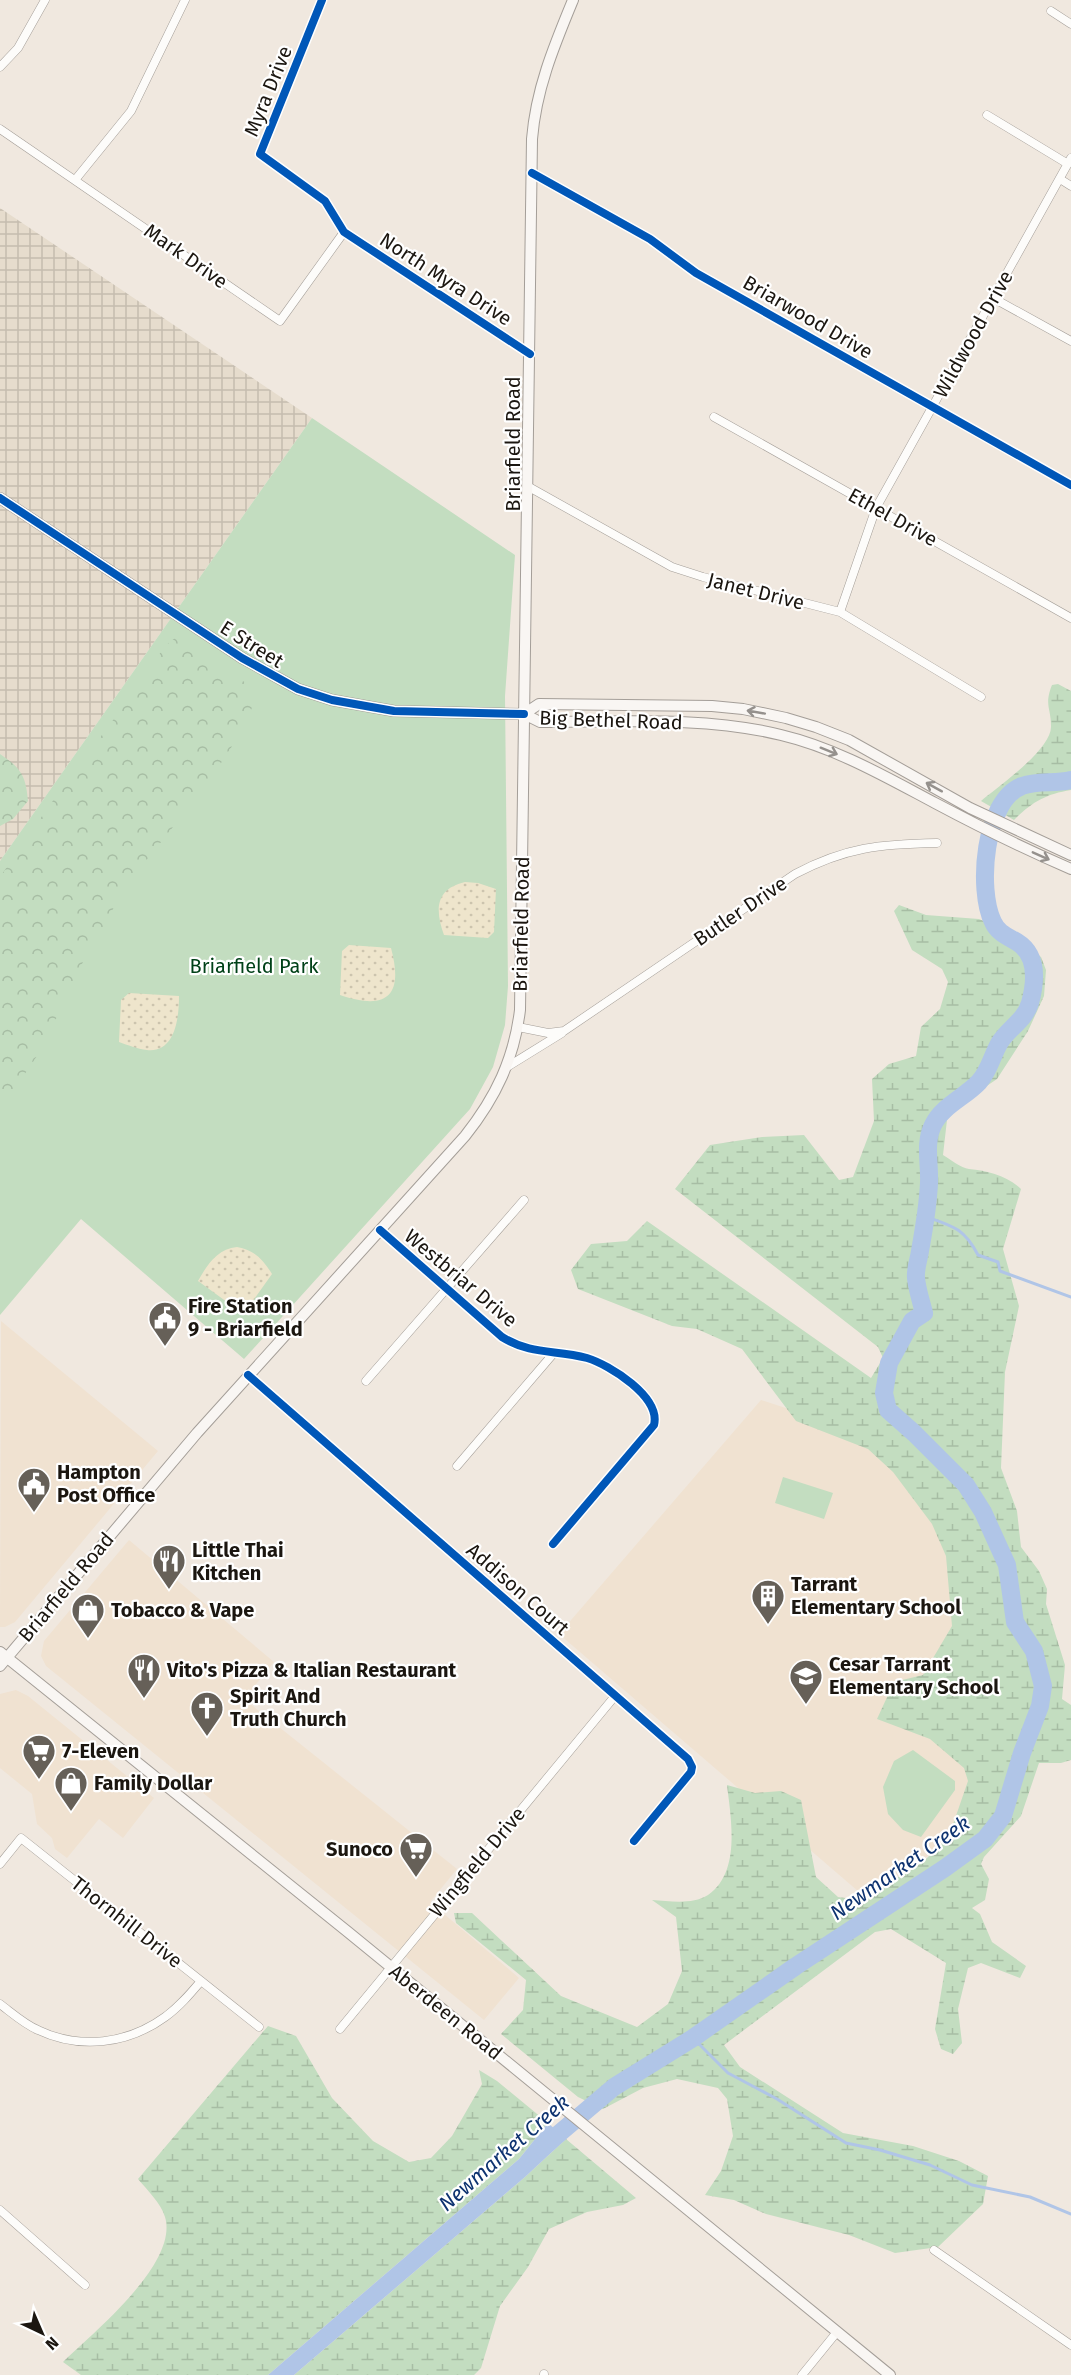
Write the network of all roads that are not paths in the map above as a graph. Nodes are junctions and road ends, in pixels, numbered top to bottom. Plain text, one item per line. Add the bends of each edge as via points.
1 (45, 0) edge
2 (185, 0) edge
3 (322, 0) edge
4 (573, 0) edge
5 (1051, 11) dead end
6 (1071, 24) edge
7 (0, 67) edge
8 (987, 115) dead end
9 (0, 129) edge
10 (1069, 161) edge
11 (532, 173) junction
12 (1060, 179) junction
13 (75, 180) junction
14 (1071, 186) edge
15 (344, 232) junction
16 (993, 298) junction
17 (1071, 341) edge
18 (530, 354) junction
19 (932, 406) junction
20 (714, 417) dead end
21 (1071, 485) edge
22 (529, 487) junction
23 (0, 498) edge
24 (876, 508) junction
25 (840, 612) junction
26 (1071, 618) edge
27 (981, 698) dead end
28 (524, 714) junction
29 (937, 843) dead end
30 (1071, 855) edge
31 (1071, 869) edge
32 (518, 1027) junction
33 (564, 1031) junction
34 (507, 1067) junction
35 (524, 1200) dead end
36 (380, 1230) junction
37 (446, 1289) junction
38 (553, 1354) junction
39 (248, 1375) junction
40 (366, 1381) dead end
41 (457, 1466) dead end
42 (553, 1544) dead end
43 (2, 1659) edge
44 (615, 1696) junction
45 (634, 1841) dead end
46 (0, 1864) edge
47 (391, 1967) junction
48 (201, 1981) junction
49 (0, 2004) edge
50 (259, 2027) dead end
51 (340, 2029) dead end
52 (0, 2211) edge
53 (934, 2250) dead end
54 (84, 2284) dead end
55 (837, 2332) junction
56 (1071, 2345) edge
57 (802, 2375) edge
58 (890, 2375) edge

1 - 7 street via 18,48
2 - 13 street via 131,111
3 - 15 street, Myra Drive via 260,154 325,201
4 - 11 main road, Briarfield Road via 544,73 535,110
5 - 6 street
8 - 10 street
9 - 13 street, Mark Drive
10 - 12 street, Wildwood Drive
11 - 18 main road, Briarfield Road
11 - 19 street, Briarwood Drive via 650,239 696,273
12 - 14 street
12 - 16 street, Wildwood Drive
13 - 15 street, Mark Drive via 280,321
15 - 18 street, North Myra Drive
16 - 17 street
16 - 19 street, Wildwood Drive
18 - 22 main road, Briarfield Road
19 - 21 street, Briarwood Drive
19 - 24 street, Wildwood Drive
20 - 24 street, Ethel Drive
22 - 25 street, Janet Drive via 672,567
22 - 28 main road, Briarfield Road
23 - 28 main road, E Street via 242,658 298,689 332,700 394,711
24 - 25 street, Wildwood Drive
24 - 26 street, Ethel Drive
25 - 27 street, Janet Drive
30 -> 28 main road, Big Bethel Road via 985,815 849,740 778,716 712,706 539,704
28 -> 31 main road, Big Bethel Road via 540,722 725,725 782,735 853,760
28 - 32 main road, Briarfield Road
29 - 33 street, Butler Drive via 885,844 821,860
32 - 33 street via 548,1033
32 - 34 main road, Briarfield Road
33 - 34 street, Butler Drive
34 - 36 main road, Briarfield Road via 479,1118
35 - 37 street
36 - 37 street, Westbriar Drive
36 - 39 main road, Briarfield Road
37 - 38 street, Westbriar Drive via 515,1345
37 - 40 street
38 - 41 street
38 - 42 street, Westbriar Drive via 586,1358 611,1369 651,1403 656,1418 649,1432
39 - 43 main road, Briarfield Road
39 - 44 street, Addison Court
43 - 47 main road, Aberdeen Road
44 - 45 street, Addison Court via 688,1759 692,1767 688,1778
44 - 47 street, Wingfield Drive
46 - 48 street, Thornhill Drive via 21,1838
47 - 51 street, Wingfield Drive
47 - 55 main road, Aberdeen Road
48 - 49 street via 166,2017 130,2035 100,2042 76,2042 39,2031
48 - 50 street, Thornhill Drive
52 - 54 street
53 - 56 street
55 - 57 street
55 - 58 main road, Aberdeen Road

